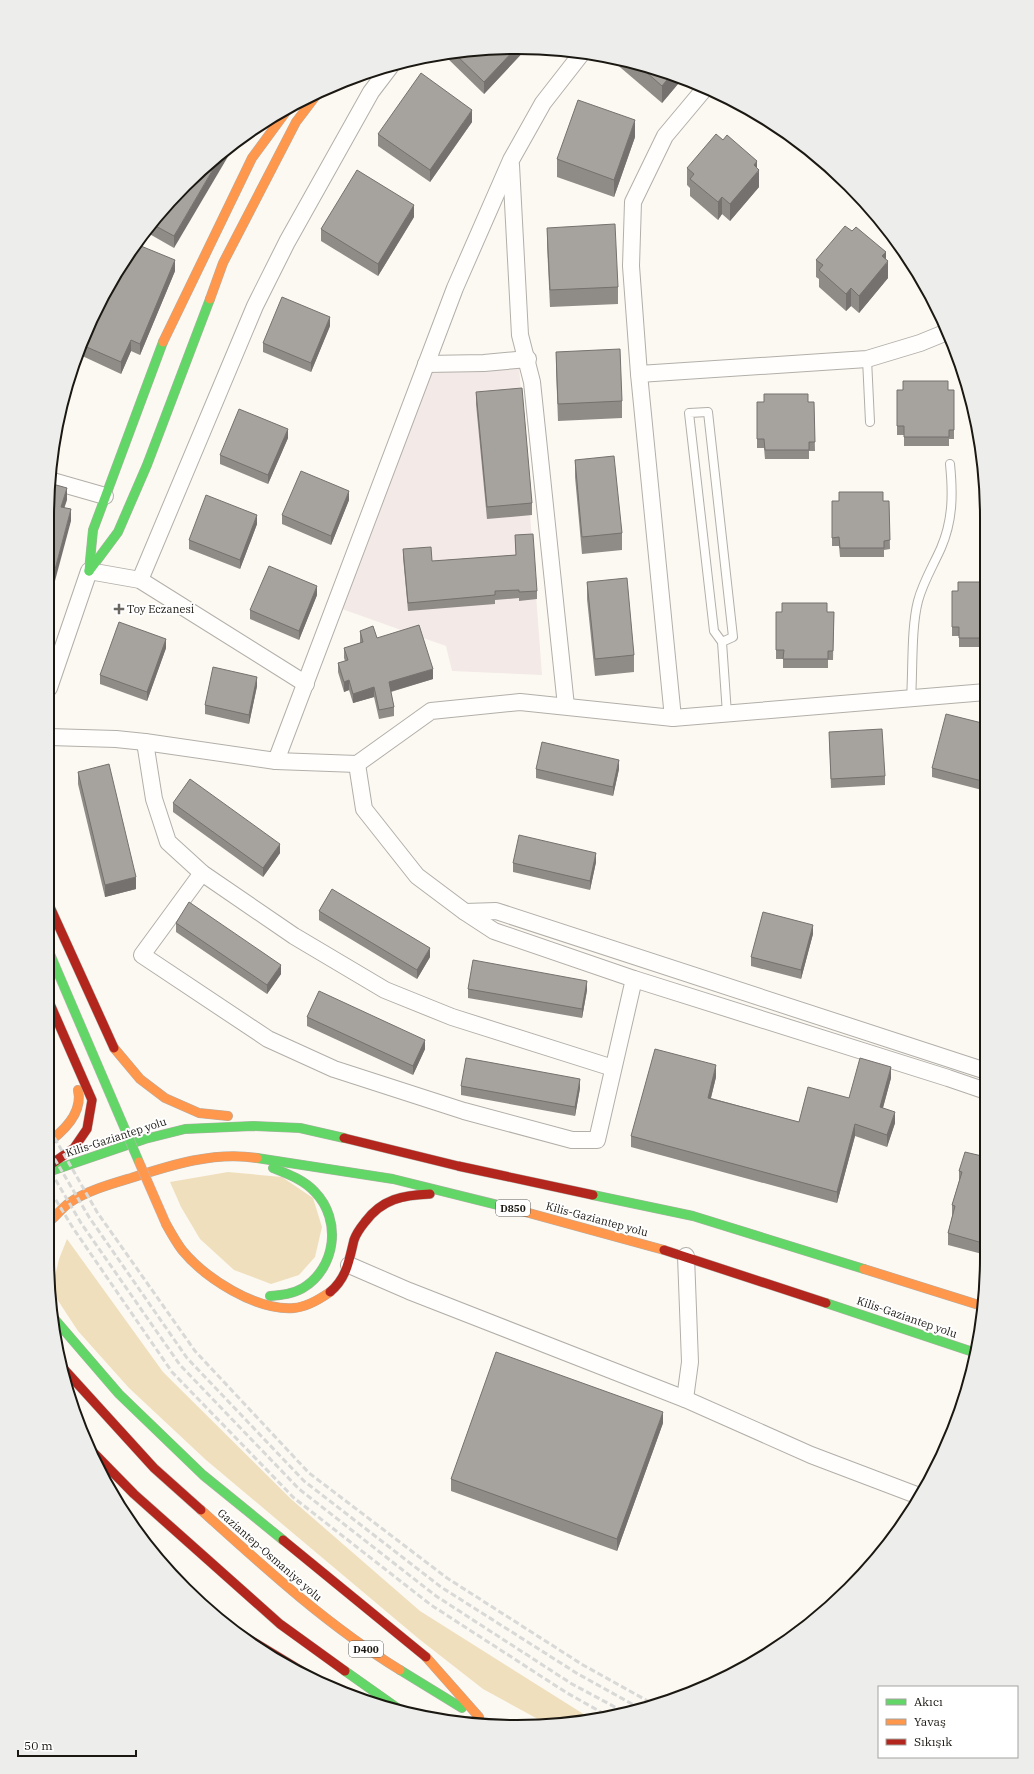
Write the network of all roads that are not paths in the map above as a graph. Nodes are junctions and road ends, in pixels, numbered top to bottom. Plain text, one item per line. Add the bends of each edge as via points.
1 (578, 58) edge
2 (385, 74) edge
3 (702, 93) edge
4 (311, 103) edge
5 (280, 120) edge
6 (511, 160) junction
7 (942, 334) edge
8 (528, 359) junction
9 (867, 359) junction
10 (426, 364) junction
11 (640, 374) junction
12 (870, 422) dead end
13 (950, 464) dead end
14 (56, 482) edge
15 (105, 496) junction
16 (89, 571) junction
17 (140, 580) junction
18 (722, 642) junction
19 (54, 673) edge
20 (306, 684) junction
21 (980, 693) edge
22 (912, 699) junction
23 (566, 706) junction
24 (728, 714) junction
25 (673, 718) junction
26 (54, 737) edge
27 (145, 742) junction
28 (276, 761) junction
29 (357, 764) junction
30 (202, 873) junction
31 (464, 912) junction
32 (54, 916) edge
33 (54, 963) edge
34 (634, 979) junction
35 (54, 1013) edge
36 (54, 1017) edge
37 (613, 1068) junction
38 (980, 1069) edge
39 (980, 1089) edge
40 (300, 1128) junction
41 (54, 1137) edge
42 (247, 1156) junction
43 (54, 1162) edge
44 (54, 1170) edge
45 (462, 1194) junction
46 (54, 1217) edge
47 (686, 1256) junction
48 (349, 1265) junction
49 (245, 1296) junction
50 (977, 1305) edge
51 (59, 1325) edge
52 (970, 1351) edge
53 (70, 1375) edge
54 (685, 1400) junction
55 (101, 1461) edge
56 (914, 1494) edge
57 (388, 1701) edge
58 (481, 1718) edge
59 (482, 1718) edge

1 - 6 street via 543,103
2 - 17 street via 367,98 287,242 255,306
3 - 11 street via 665,136 633,202 631,266
4 - 16 main road via 296,122 223,263 144,472 118,532
5 - 15 main road via 252,158 159,350
6 - 8 street via 520,335
6 - 10 street via 455,288
7 - 9 street
8 - 10 street
8 - 23 street
9 - 11 street
9 - 12 lane
10 - 20 street
11 - 25 street
13 - 22 lane via 953,496 949,523 942,548 922,587 917,604
14 - 15 street
15 - 16 main road via 93,530
16 - 17 street
16 - 19 street
17 - 20 street
18 - 18 lane via 714,631 689,413 708,412 733,637
18 - 24 lane
20 - 28 street
21 - 22 street
22 - 24 street
23 - 25 street
23 - 29 street via 520,702 431,711
24 - 25 street
26 - 27 street
27 - 28 street
27 - 30 street via 154,799 168,842
28 - 29 street
29 - 31 street via 364,809 417,876
30 - 37 street via 294,936 385,990 452,1017
30 - 37 street via 142,955 268,1039 334,1068 464,1111 572,1140 596,1140
31 - 34 street via 494,931
31 - 38 street via 496,911
32 - 40 main road via 111,1045 140,1079 165,1098 199,1113
33 - 49 main road, bridge via 166,1224 185,1254 210,1275
34 - 37 street
34 - 39 street
35 - 43 main road via 92,1100 87,1129 74,1148
36 - 41 main road via 68,1066 81,1096 76,1115
40 - 44 main road, Kilis-Gaziantep yolu via 253,1126 185,1129 145,1139
40 - 50 main road, Kilis-Gaziantep yolu via 458,1166 693,1216
42 - 45 main road, Kilis-Gaziantep yolu / D850 via 393,1179
42 - 46 main road, Kilis-Gaziantep yolu / D850 via 212,1157 169,1166 104,1186 68,1203
42 - 49 main road via 304,1181 322,1199 330,1219 333,1240 326,1262 314,1279 298,1291 278,1296
45 - 47 main road, Kilis-Gaziantep yolu / D850
45 - 48 main road via 408,1194 384,1202 369,1216 356,1237
47 - 52 main road, Kilis-Gaziantep yolu / D850
47 - 54 street via 690,1362
48 - 49 main road via 336,1287 319,1300 290,1308 269,1306
48 - 54 street
51 - 59 main road, Gaziantep-Osmaniye yolu / D400 via 119,1394 203,1476 424,1655
53 - 58 main road, Gaziantep-Osmaniye yolu / D400 via 154,1468 287,1587 373,1653
54 - 56 street via 811,1455
55 - 57 main road, D400 via 134,1494 280,1624

